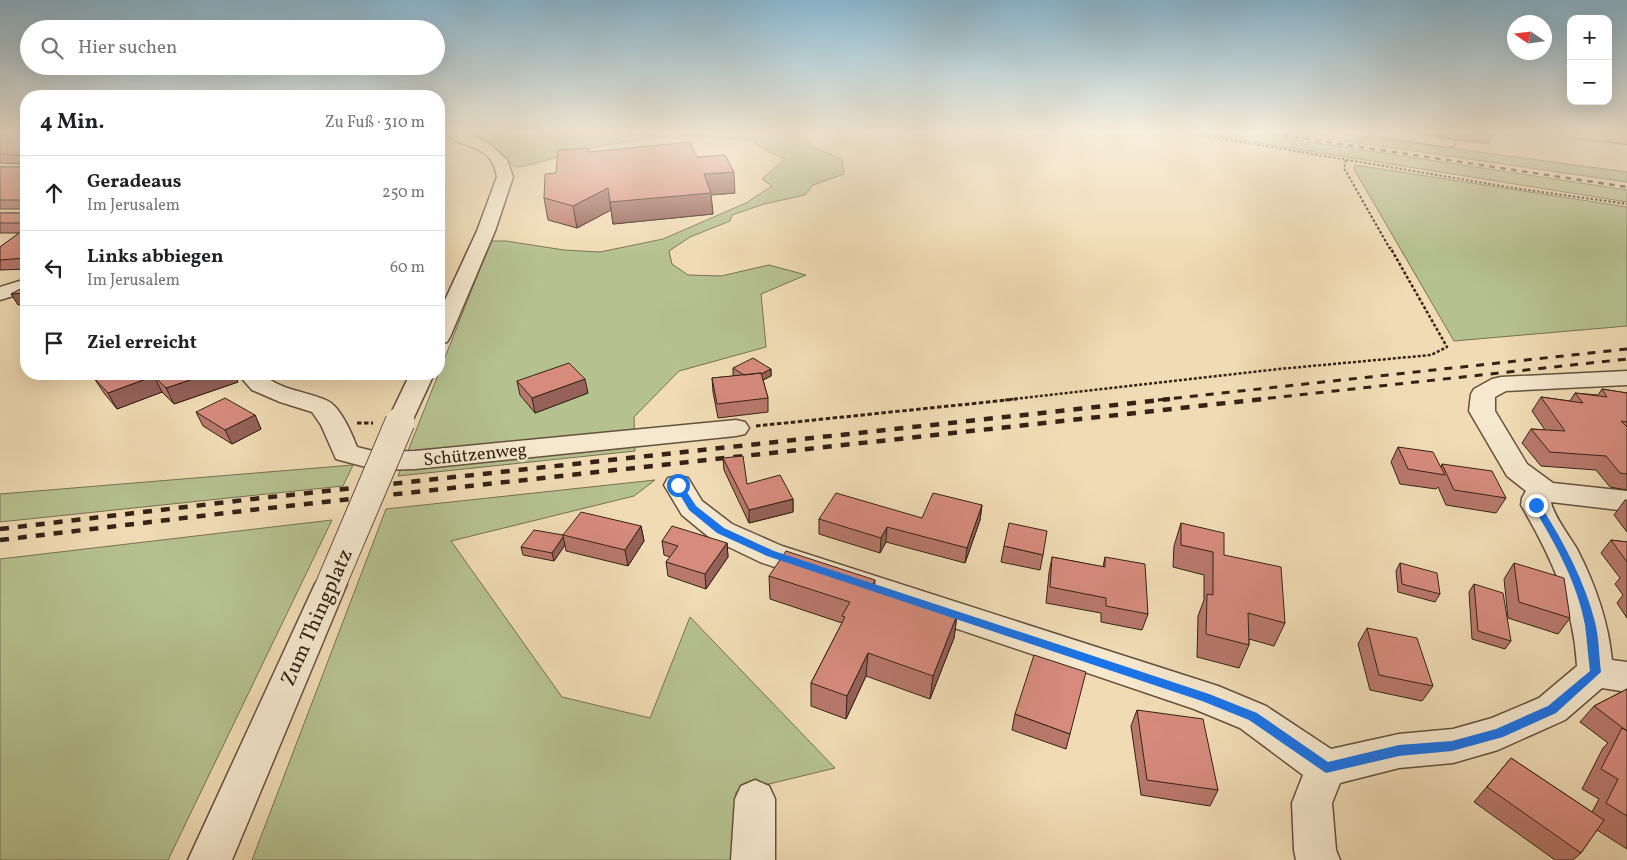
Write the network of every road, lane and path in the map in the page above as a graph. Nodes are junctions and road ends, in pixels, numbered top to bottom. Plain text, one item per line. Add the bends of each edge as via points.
1 (505, 172) edge
2 (1346, 172) edge
3 (1419, 172) edge
4 (1627, 204) edge
5 (20, 287) edge
6 (0, 294) edge
7 (445, 323) edge
8 (1627, 378) edge
9 (256, 380) edge
10 (418, 380) edge
11 (388, 423) junction
12 (348, 424) dead end
13 (736, 428) joint
14 (678, 485) dead end
15 (1545, 492) junction
16 (1627, 501) edge
17 (1611, 675) edge
18 (1326, 768) junction
19 (755, 799) dead end
20 (210, 860) edge
21 (753, 860) edge
22 (1318, 860) edge

1 - 7 street via 486,231
2 - 13 path via 1447,347 1431,354
3 - 4 path
5 - 6 street
8 - 15 street via 1501,384 1483,394 1482,412 1517,470
9 - 13 street, Schützenweg via 289,398 321,407 334,424 346,453 378,461
10 - 11 street, Zum Thingplatz
11 - 12 path
11 - 20 street, Zum Thingplatz, bridge via 330,584
14 - 18 street via 692,508 721,531 771,554 1205,697 1253,717
15 - 16 street
15 - 17 street via 1536,498 1536,505 1575,578
17 - 18 street via 1552,709 1498,733 1452,746 1399,751
18 - 22 street via 1312,803
19 - 21 lane

